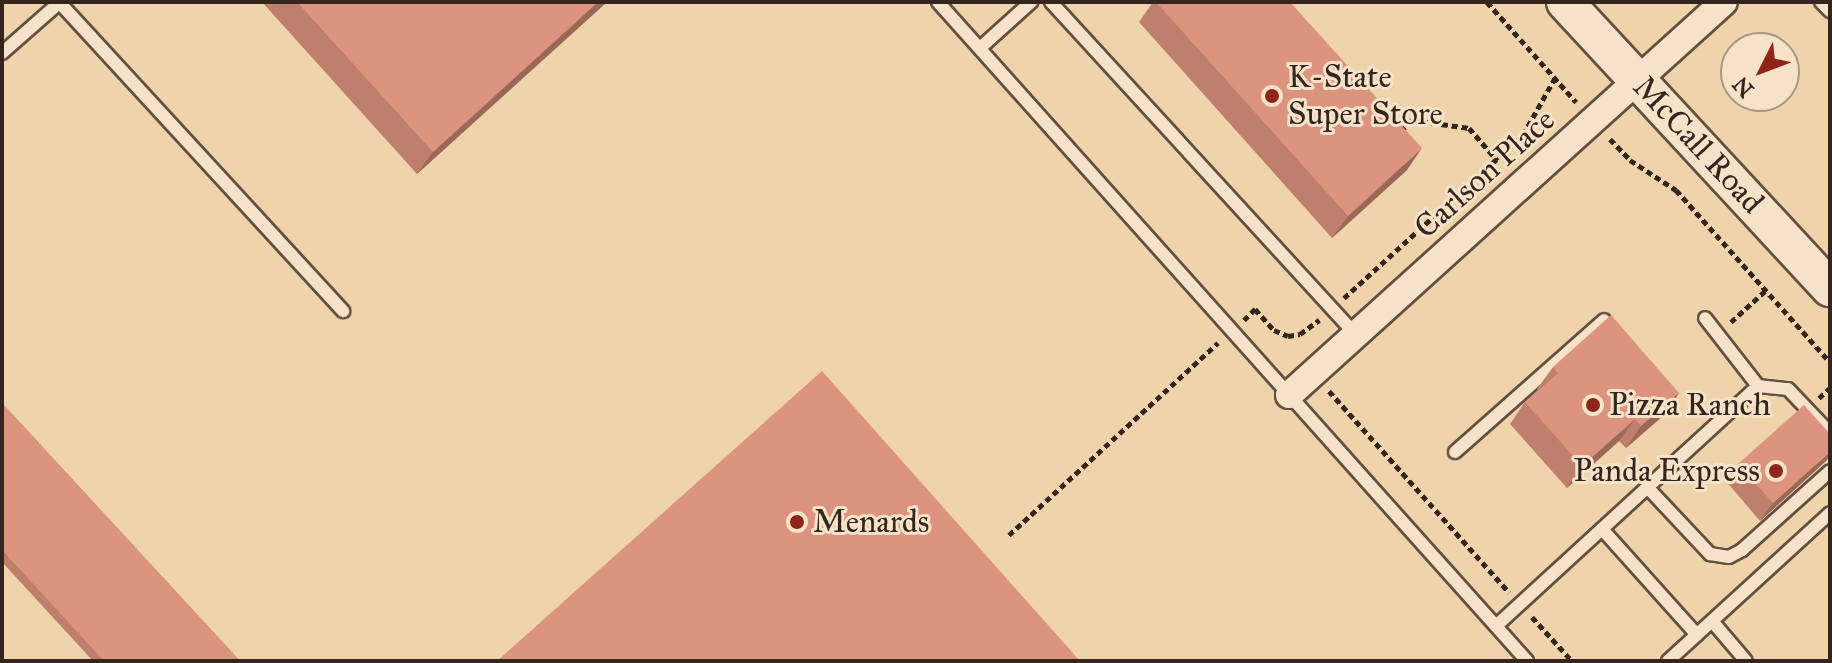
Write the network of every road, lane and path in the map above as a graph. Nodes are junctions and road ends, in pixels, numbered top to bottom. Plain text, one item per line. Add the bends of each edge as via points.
1 (59, 2) edge
2 (938, 2) edge
3 (1031, 2) edge
4 (1051, 2) edge
5 (1487, 2) edge
6 (1565, 2) edge
7 (1724, 2) edge
8 (1821, 2) edge
9 (1830, 11) edge
10 (980, 48) junction
11 (2, 53) edge
12 (1555, 78) junction
13 (1639, 81) junction
14 (1594, 122) junction
15 (1392, 139) edge
16 (1497, 160) junction
17 (1830, 288) edge
18 (1766, 290) junction
19 (1333, 309) junction
20 (343, 311) dead end
21 (1705, 318) joint
22 (1604, 320) edge
23 (1232, 331) junction
24 (1295, 334) junction
25 (1356, 335) junction
26 (1830, 362) edge
27 (1313, 373) junction
28 (1758, 386) junction
29 (1289, 395) junction
30 (1830, 433) edge
31 (1455, 452) dead end
32 (1830, 471) edge
33 (1648, 488) junction
34 (1830, 513) edge
35 (1602, 529) junction
36 (1009, 535) dead end
37 (1520, 604) junction
38 (1712, 621) junction
39 (1496, 626) junction
40 (1697, 635) junction
41 (1527, 661) edge
42 (1572, 661) edge
43 (1668, 661) edge
44 (1746, 661) edge

1 - 11 lane
1 - 20 lane
2 - 10 lane
3 - 10 lane
4 - 19 lane
5 - 12 path
6 - 13 main road, McCall Road
7 - 13 street, Carlson Place
8 - 9 lane
10 - 23 lane
12 - 14 path
12 - 16 path via 1523,135
13 - 14 street, Carlson Place
13 - 17 main road, McCall Road
14 - 18 path via 1630,160 1676,190
14 - 25 street, Carlson Place
15 - 16 path via 1412,120 1469,128
16 - 19 path
18 - 21 path via 1732,322
18 - 26 path
19 - 24 path
19 - 25 lane
21 - 28 lane
22 - 31 lane
23 - 24 path via 1255,309 1274,330
23 - 29 lane
23 - 36 path
24 - 27 path
25 - 27 street, Carlson Place
27 - 29 street, Carlson Place
27 - 37 path
28 - 30 lane via 1788,389
28 - 33 lane
29 - 39 lane
32 - 33 lane via 1729,557 1710,554
33 - 35 lane
34 - 38 lane
35 - 37 lane
35 - 40 lane
37 - 39 lane
37 - 42 path
38 - 40 lane
38 - 44 lane
39 - 41 lane
40 - 43 lane

